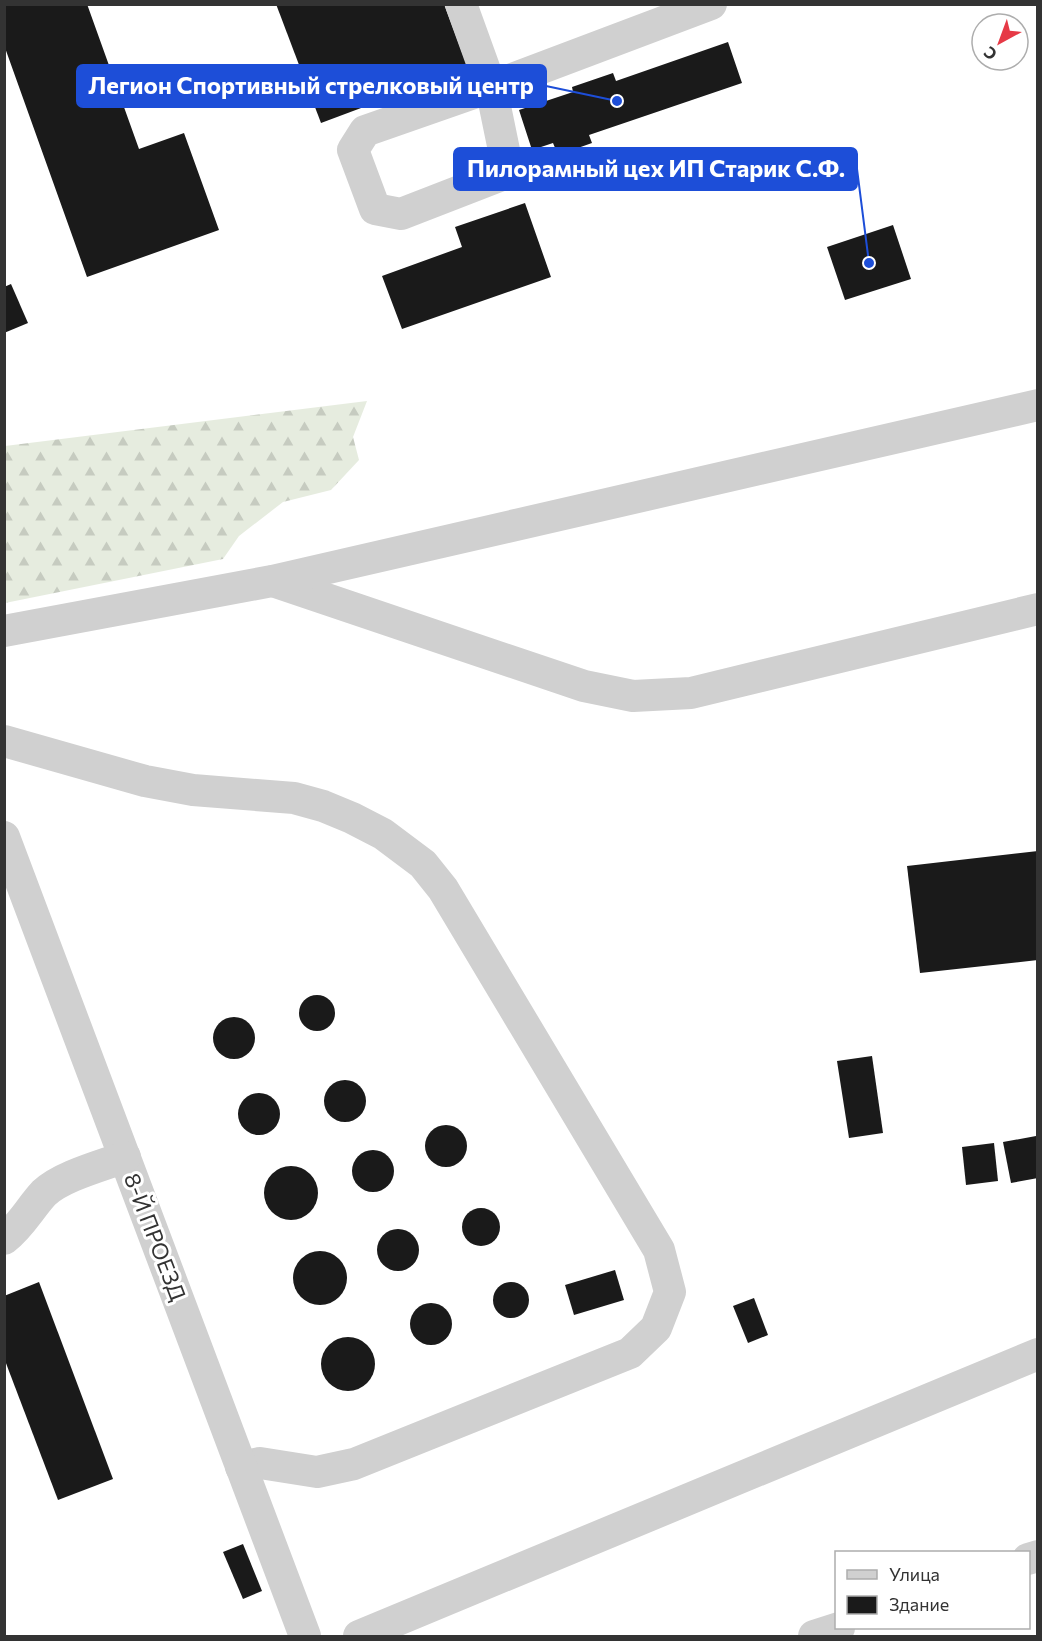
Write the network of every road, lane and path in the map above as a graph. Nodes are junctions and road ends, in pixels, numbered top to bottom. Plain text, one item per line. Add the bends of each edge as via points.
1 (461, 4) edge
2 (711, 4) edge
3 (491, 87) junction
4 (1038, 405) edge
5 (272, 581) junction
6 (1038, 609) edge
7 (4, 631) edge
8 (4, 741) edge
9 (4, 837) edge
10 (14, 891) edge
11 (125, 1157) junction
12 (4, 1239) edge
13 (1038, 1354) edge
14 (241, 1467) junction
15 (836, 1629) edge
16 (305, 1636) edge
17 (359, 1636) edge
18 (814, 1636) edge

1 - 3 street
2 - 3 street
3 - 3 street via 365,131 353,150 375,209 401,214 499,176 506,160
4 - 5 street
5 - 6 street via 584,686 633,696 691,693
5 - 7 street
8 - 14 street via 145,781 193,790 294,798 352,818 383,834 423,864 443,889 659,1250 670,1292 656,1328 630,1353 354,1464 317,1472 260,1463
9 - 10 street, 8-Й ПРОЕЗД
10 - 11 street, 8-Й ПРОЕЗД
11 - 12 street via 46,1192
11 - 14 street, 8-Й ПРОЕЗД
13 - 17 street
14 - 16 street, 8-Й ПРОЕЗД
15 - 18 street

